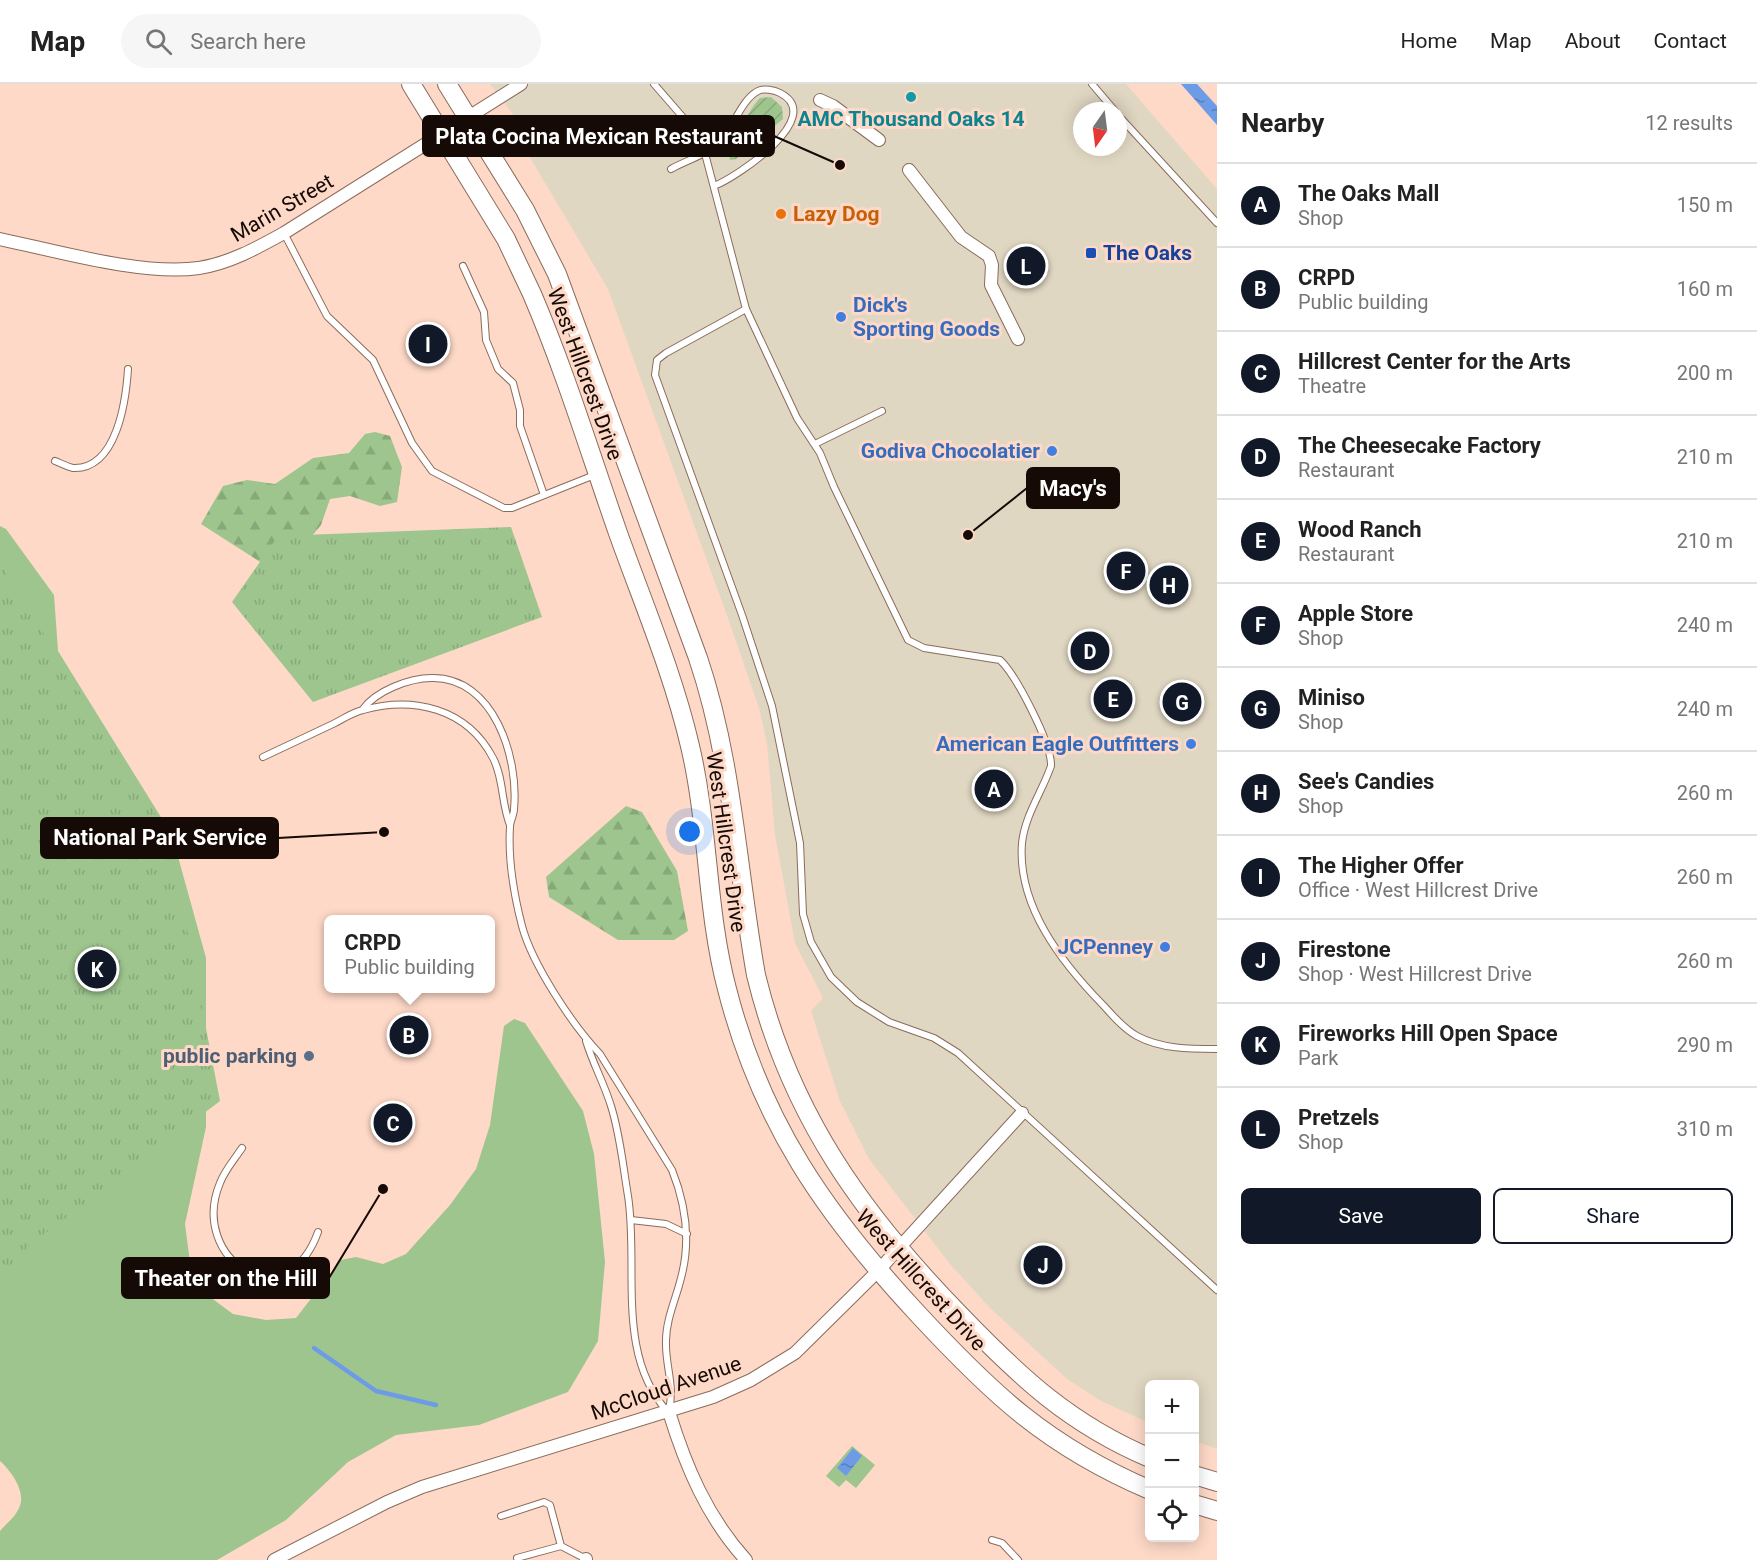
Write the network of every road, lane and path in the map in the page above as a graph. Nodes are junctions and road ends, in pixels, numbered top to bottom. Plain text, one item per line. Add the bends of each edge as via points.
1 (411, 84) edge
2 (447, 84) edge
3 (521, 84) edge
4 (654, 84) edge
5 (1092, 84) edge
6 (820, 100) dead end
7 (1107, 102) edge
8 (466, 118) junction
9 (1127, 125) edge
10 (442, 133) junction
11 (879, 140) dead end
12 (705, 155) junction
13 (671, 169) dead end
14 (909, 170) dead end
15 (714, 186) junction
16 (1217, 223) edge
17 (284, 233) junction
18 (0, 238) edge
19 (463, 266) dead end
20 (746, 309) junction
21 (1018, 339) dead end
22 (128, 369) dead end
23 (882, 411) dead end
24 (815, 444) junction
25 (55, 461) dead end
26 (597, 474) junction
27 (544, 495) junction
28 (363, 709) junction
29 (262, 757) dead end
30 (510, 825) junction
31 (585, 1039) junction
32 (1217, 1049) edge
33 (1022, 1113) junction
34 (242, 1148) dead end
35 (631, 1220) junction
36 (318, 1232) dead end
37 (687, 1234) junction
38 (899, 1248) junction
39 (878, 1271) junction
40 (1217, 1290) edge
41 (669, 1412) junction
42 (1145, 1456) edge
43 (1199, 1477) edge
44 (1217, 1482) edge
45 (1145, 1488) edge
46 (1199, 1505) edge
47 (1217, 1510) edge
48 (501, 1516) dead end
49 (992, 1540) dead end
50 (561, 1546) junction
51 (517, 1558) dead end
52 (586, 1559) edge
53 (274, 1560) edge
54 (746, 1560) edge
55 (1018, 1560) edge

1 - 10 main road, West Hillcrest Drive
2 - 8 main road, West Hillcrest Drive
3 - 8 street, Marin Street
4 - 12 lane via 694,130
5 - 7 lane
6 - 11 street
8 - 10 street, Marin Street
8 - 38 main road, West Hillcrest Drive via 525,210 557,274 704,677 725,760 756,975 780,1053 825,1149
9 - 16 lane
10 - 17 street, Marin Street
10 - 26 main road, West Hillcrest Drive via 506,239 532,294
12 - 13 lane
12 - 15 lane
12 - 15 lane via 722,140 758,91 774,89 787,96 795,108 788,131 734,177
14 - 21 street via 961,237 989,256 991,285
15 - 20 lane
17 - 18 street, Marin Street via 219,263 171,270 142,268
17 - 27 lane via 327,316 373,360 412,443 432,471 504,508
19 - 27 lane via 484,312 486,340 498,369 513,383 520,426
20 - 24 lane via 797,418
20 - 33 lane via 666,353 657,360 655,375 772,706 800,843 803,914 811,942 831,976 851,997 889,1022 947,1045
22 - 25 lane via 116,436 109,448 93,462 73,468
23 - 24 lane
24 - 32 lane via 908,640 924,648 1000,660 1036,722 1051,766 1024,829 1023,862 1038,916 1064,964 1130,1032 1174,1047
26 - 27 lane
26 - 39 main road, West Hillcrest Drive via 690,746 717,942 750,1065 808,1180
28 - 29 lane
28 - 30 lane via 411,703 452,715 471,728 494,759
28 - 30 lane via 369,701 415,680 444,678 483,699 493,712 512,769 514,809
30 - 31 lane via 515,897 523,929 542,970
31 - 35 lane via 612,1109
31 - 37 lane via 600,1054 672,1170 684,1205
33 - 38 street, McCloud Avenue
33 - 40 lane
34 - 36 lane via 225,1172 216,1200 216,1228 232,1263 257,1276 285,1272 307,1254
35 - 37 lane via 666,1224
35 - 41 lane via 635,1332 653,1395
37 - 41 lane via 686,1256 666,1339 673,1393
38 - 39 street, McCloud Avenue
38 - 42 main road, West Hillcrest Drive via 963,1319 1040,1394 1082,1424
39 - 41 street, McCloud Avenue via 795,1353 752,1380
39 - 45 main road, West Hillcrest Drive via 960,1359 1029,1423 1098,1467
41 - 53 street, McCloud Avenue via 422,1487
41 - 54 street via 705,1506
43 - 44 main road
46 - 47 main road
48 - 50 lane via 544,1502 550,1504
49 - 55 lane via 1002,1543
50 - 51 lane
50 - 52 lane

